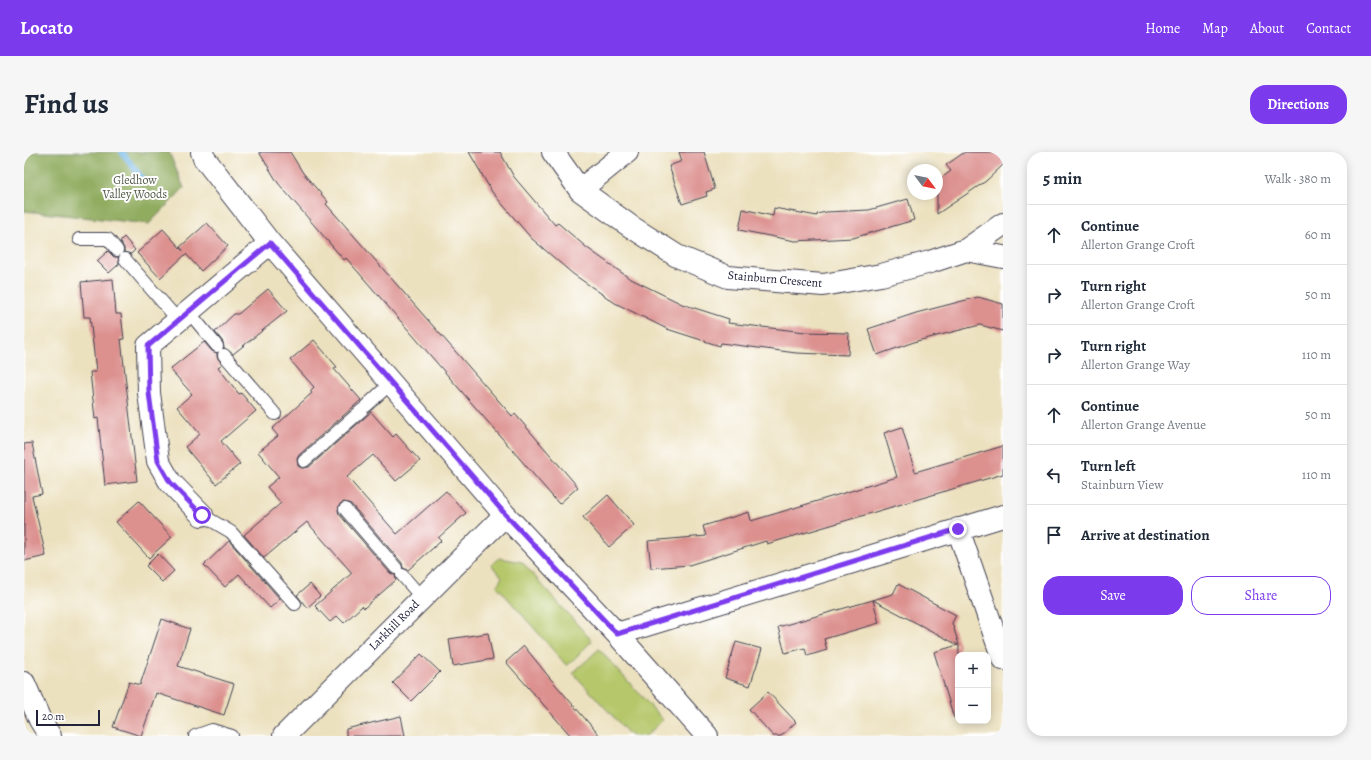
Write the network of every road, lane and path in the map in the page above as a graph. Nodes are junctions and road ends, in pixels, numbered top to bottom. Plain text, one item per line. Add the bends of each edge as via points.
1 (202, 152) edge
2 (553, 152) edge
3 (627, 152) edge
4 (580, 190) junction
5 (1003, 224) edge
6 (79, 240) dead end
7 (270, 243) junction
8 (966, 250) junction
9 (1003, 257) edge
10 (183, 315) junction
11 (391, 383) junction
12 (275, 414) dead end
13 (304, 461) dead end
14 (344, 509) dead end
15 (505, 514) junction
16 (202, 515) joint
17 (1003, 516) edge
18 (958, 529) junction
19 (422, 598) junction
20 (295, 604) dead end
21 (617, 634) junction
22 (1003, 659) edge
23 (24, 683) edge
24 (292, 733) edge
25 (50, 736) edge
26 (195, 736) edge
27 (232, 736) edge
28 (707, 736) edge

1 - 7 street
2 - 4 street, Stainburn Crescent
3 - 4 street
4 - 8 street, Stainburn Crescent via 677,256 728,277 822,285 881,275
5 - 8 street, Stainburn Crescent
6 - 10 lane via 108,239
7 - 10 street
7 - 11 street
8 - 9 street
10 - 12 lane via 221,350
10 - 16 street via 148,346 149,393 158,461 170,482
11 - 13 lane
11 - 15 street
14 - 19 lane
15 - 19 street, Larkhill Road
15 - 21 street
16 - 20 lane via 231,532
17 - 18 street
18 - 21 street
18 - 22 street
19 - 24 street, Larkhill Road
21 - 28 street
23 - 25 street
26 - 27 lane via 212,730

